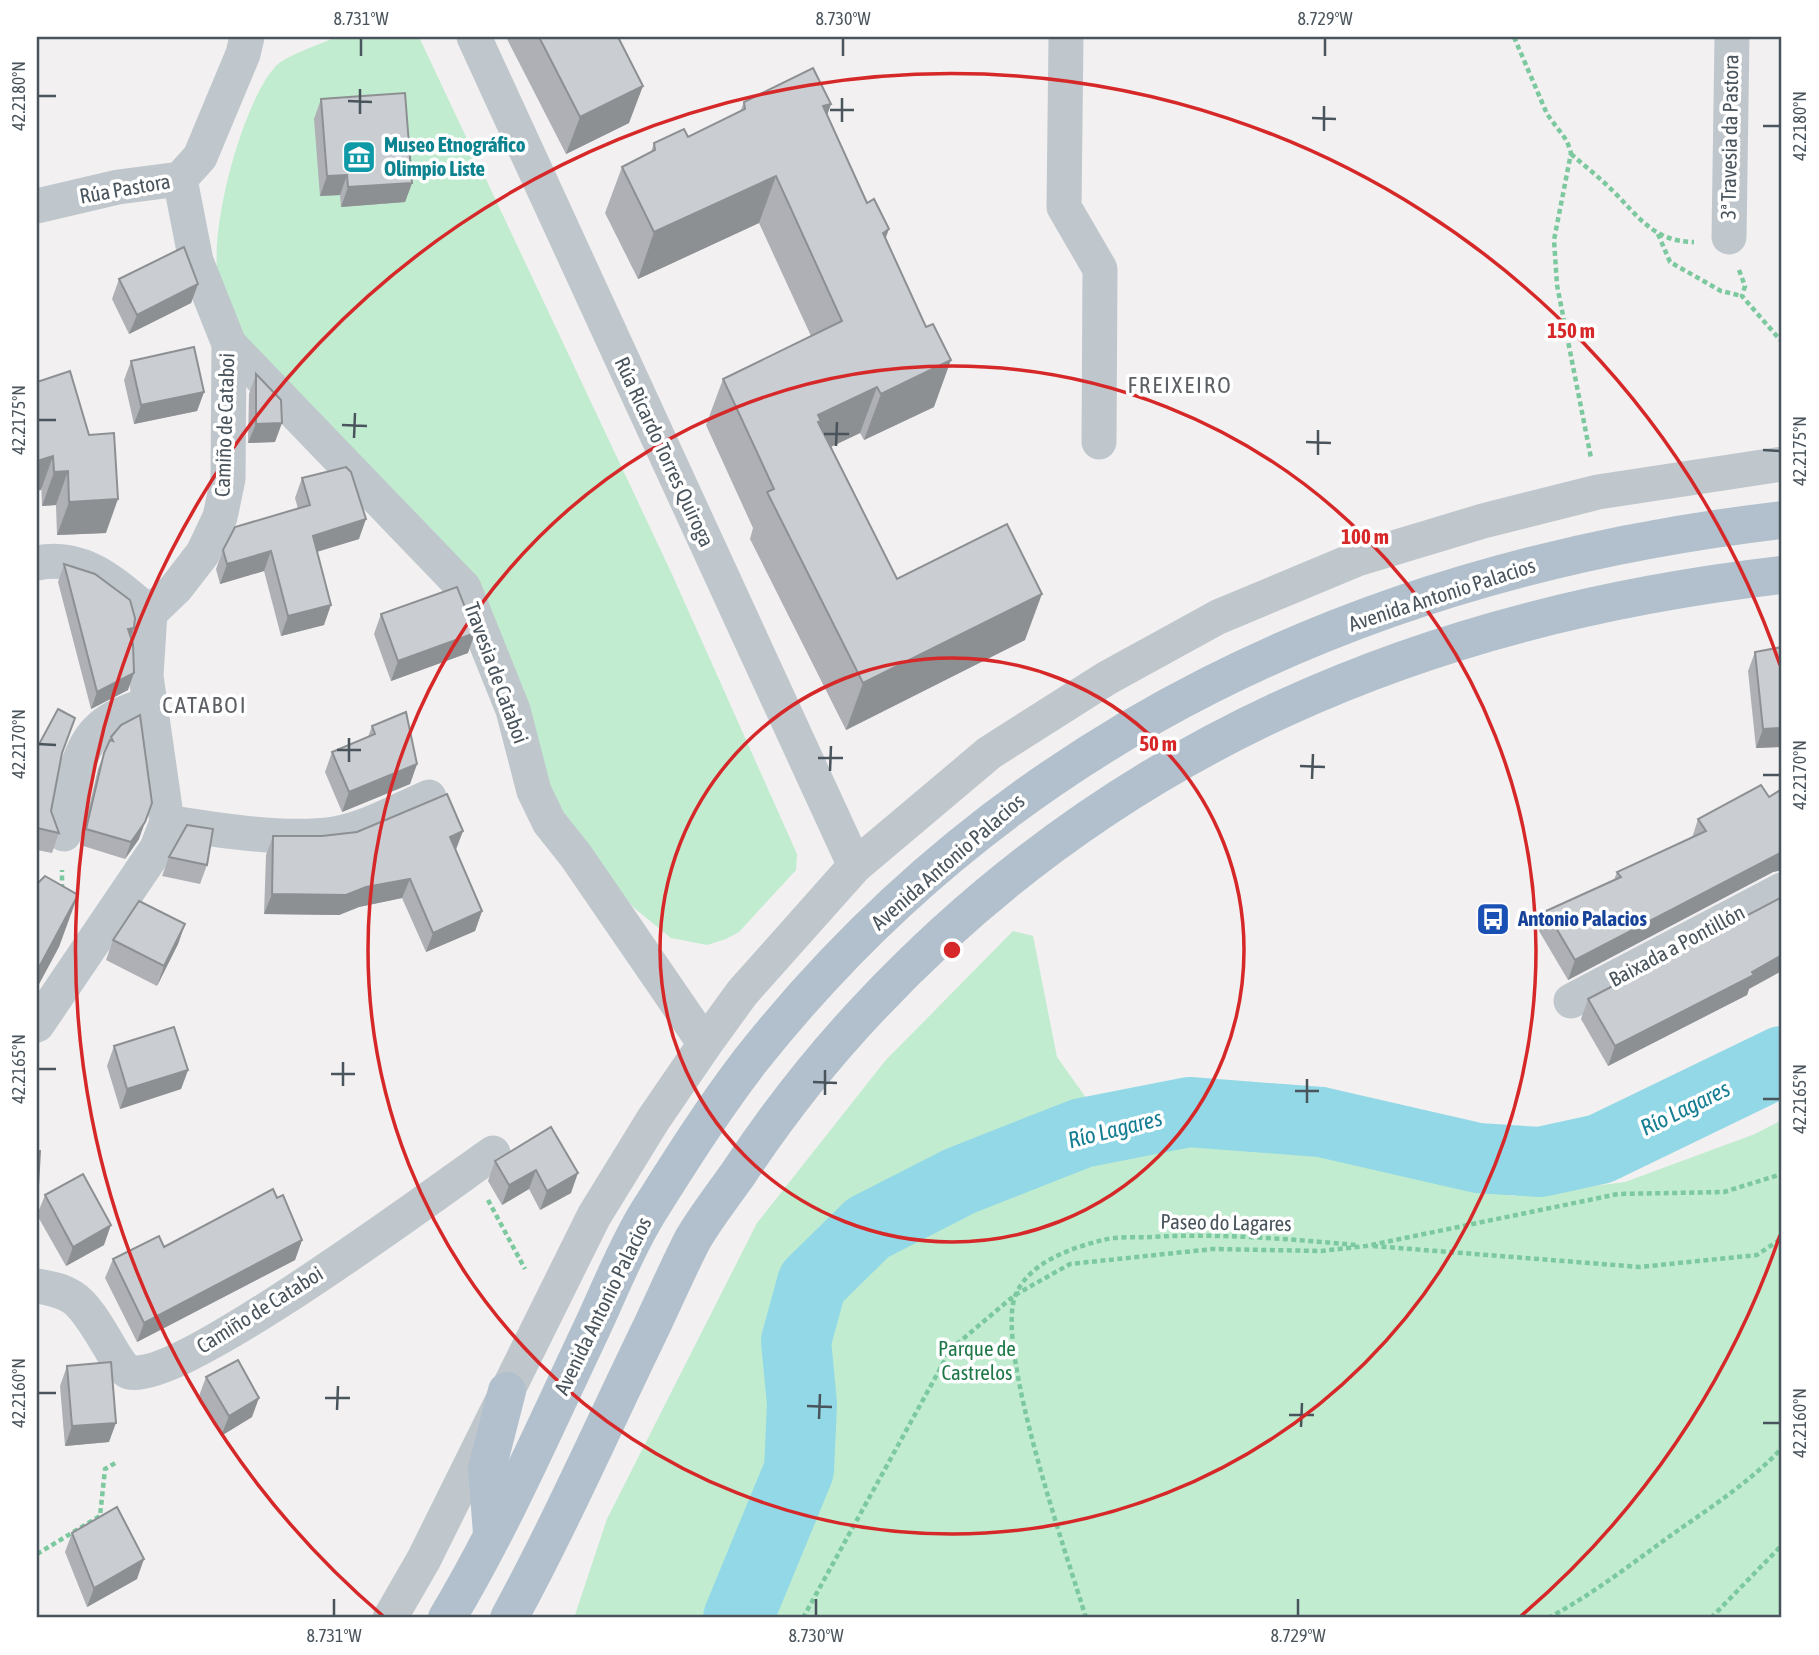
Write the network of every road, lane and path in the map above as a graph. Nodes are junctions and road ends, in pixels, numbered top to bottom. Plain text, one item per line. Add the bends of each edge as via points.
1 (247, 37) edge
2 (474, 37) edge
3 (1066, 37) edge
4 (1514, 37) edge
5 (1732, 37) edge
6 (1571, 153) junction
7 (180, 179) junction
8 (37, 206) edge
9 (1658, 234) junction
10 (1721, 246) junction
11 (1742, 296) junction
12 (1782, 342) edge
13 (229, 344) junction
14 (1099, 442) dead end
15 (1782, 464) edge
16 (1598, 492) junction
17 (1782, 520) edge
18 (37, 563) edge
19 (1782, 575) edge
20 (150, 613) junction
21 (150, 703) junction
22 (429, 797) dead end
23 (167, 822) junction
24 (64, 834) joint
25 (855, 866) junction
26 (1782, 890) edge
27 (62, 900) edge
28 (1571, 1001) dead end
29 (37, 1025) edge
30 (705, 1044) junction
31 (479, 1163) joint
32 (1782, 1174) edge
33 (1782, 1238) edge
34 (1366, 1246) junction
35 (539, 1271) dead end
36 (37, 1286) edge
37 (1015, 1295) junction
38 (507, 1391) junction
39 (1782, 1448) edge
40 (117, 1462) dead end
41 (492, 1536) junction
42 (1782, 1545) edge
43 (37, 1554) edge
44 (390, 1618) edge
45 (447, 1618) edge
46 (509, 1618) edge
47 (803, 1618) edge
48 (1086, 1618) edge
49 (1548, 1618) edge
50 (1711, 1618) edge

1 - 7 street, Rúa Pastora via 200,157
2 - 25 street, Rúa Ricardo Torres Quiroga
3 - 14 street via 1064,206 1100,270
4 - 6 path via 1547,114
5 - 10 street, 3ª Travesia da Pastora
6 - 9 path
6 - 16 path via 1554,240 1557,285
7 - 8 street, Rúa Pastora via 118,187
7 - 13 street, Camiño de Cataboi via 196,261
9 - 10 path
9 - 11 path via 1670,262 1721,291
10 - 11 path via 1745,286
11 - 12 path
13 - 20 street, Camiño de Cataboi via 228,479 220,517 203,553
13 - 30 street, Travesia de Cataboi via 464,588 513,710 534,791 549,822
15 - 16 street
16 - 25 street via 1357,559 1218,617 1107,677 989,753
17 - 41 main road, Avenida Antonio Palacios via 1617,545 1504,572 1406,602 1301,642 1107,741 980,830 862,936 748,1064 644,1218
18 - 20 street via 90,568
19 - 46 main road via 1631,597 1521,622 1442,645 1331,687 1148,780 1008,876 920,955 839,1040 790,1097 695,1237
20 - 21 street via 146,676
21 - 23 street
21 - 24 street via 116,717 91,737 77,769
22 - 23 street via 334,834 242,834
23 - 29 street via 157,848
24 - 27 path
25 - 30 street via 742,993
26 - 28 street, Baixada a Pontillón
30 - 38 street via 594,1216
31 - 35 path via 480,1185 525,1269
31 - 36 street, Camiño de Cataboi via 271,1309 192,1353 146,1371 130,1373 121,1368 100,1325 74,1298
32 - 34 path via 1724,1192 1618,1194
33 - 34 path, Paseo do Lagares via 1757,1255 1640,1267
34 - 37 path via 1321,1251 1213,1250 1070,1264
34 - 37 path, Paseo do Lagares via 1263,1237 1104,1239 1042,1262
37 - 47 path via 951,1349
37 - 48 path via 1012,1342 1025,1413
38 - 41 main road via 487,1469
38 - 44 street
39 - 49 path via 1702,1513 1578,1602
40 - 43 path via 105,1469 100,1516
41 - 45 main road, Avenida Antonio Palacios
42 - 50 path

